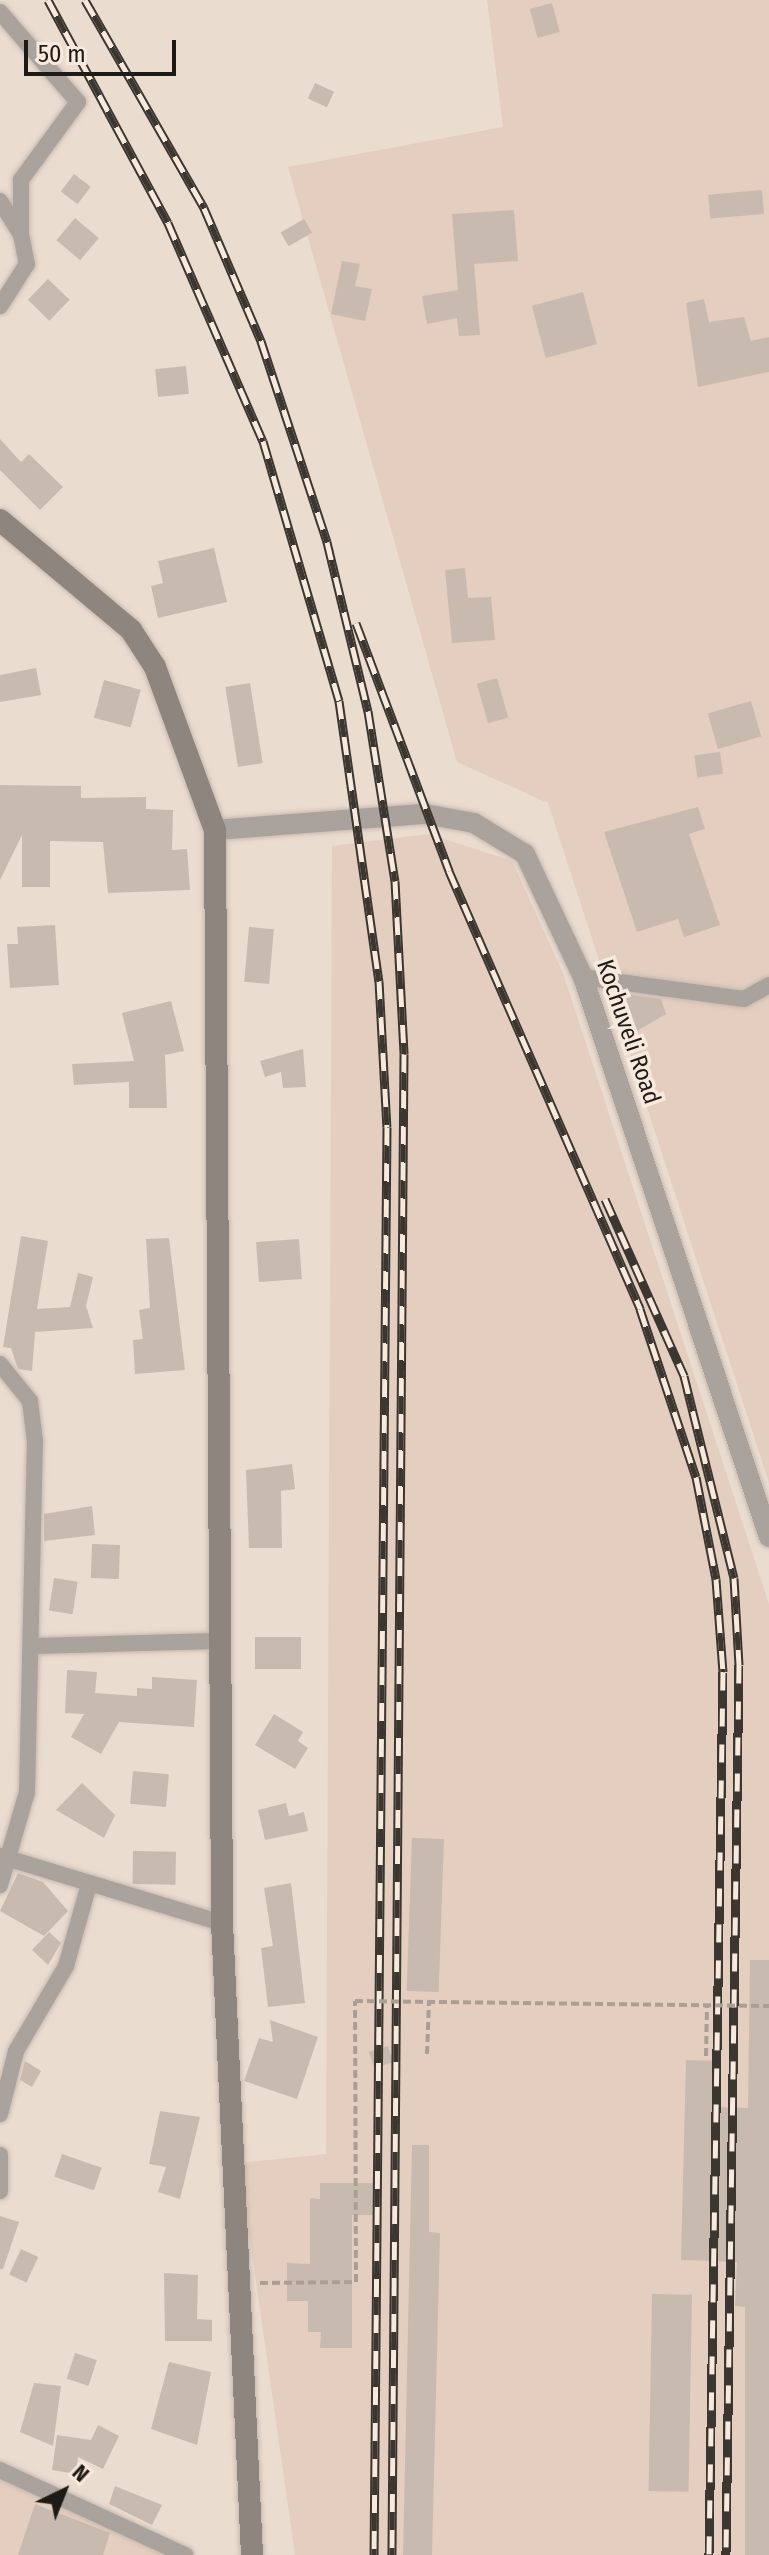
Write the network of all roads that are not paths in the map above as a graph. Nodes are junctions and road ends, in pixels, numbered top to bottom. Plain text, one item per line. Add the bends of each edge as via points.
1 (0, 12) edge
2 (0, 201) edge
3 (21, 234) junction
4 (0, 306) edge
5 (1, 523) edge
6 (215, 830) junction
7 (583, 977) junction
8 (769, 985) edge
9 (0, 1364) edge
10 (769, 1537) edge
11 (217, 1641) junction
12 (33, 1646) junction
13 (6, 1858) edge
14 (89, 1884) junction
15 (0, 1885) edge
16 (222, 1923) junction
17 (0, 2114) edge
18 (0, 2155) edge
19 (0, 2191) edge
20 (0, 2470) edge
21 (185, 2555) edge
22 (252, 2555) edge

1 - 3 street via 78,102 21,180
2 - 3 street
3 - 4 street via 27,264
5 - 6 main road via 131,630 155,667
6 - 7 street, Kochuveli Road via 357,815 474,823 525,854
6 - 11 main road via 224,1404
7 - 8 street via 744,999
7 - 10 street, Kochuveli Road
9 - 12 street via 34,1418
11 - 12 street
11 - 16 main road
12 - 13 street via 27,1792
13 - 14 street
13 - 15 street
14 - 16 street
14 - 17 street via 66,1966 16,2051
16 - 22 main road
18 - 19 street
20 - 21 street

